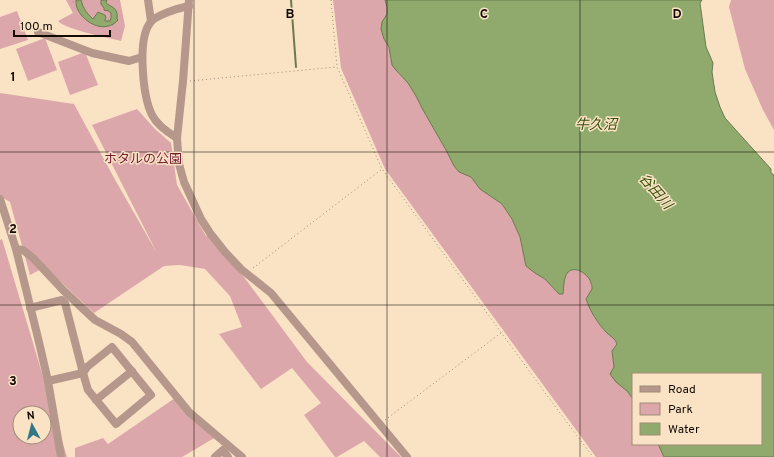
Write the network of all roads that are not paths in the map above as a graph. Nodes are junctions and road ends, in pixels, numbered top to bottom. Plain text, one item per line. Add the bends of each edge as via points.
1 (148, 0) edge
2 (189, 3) edge
3 (151, 21) junction
4 (38, 32) dead end
5 (142, 57) junction
6 (176, 138) junction
7 (0, 200) edge
8 (16, 249) junction
9 (30, 308) junction
10 (132, 371) junction
11 (83, 372) junction
12 (48, 381) junction
13 (96, 400) junction
14 (61, 457) edge
15 (215, 457) edge
16 (228, 457) edge
17 (242, 457) edge
18 (407, 457) edge

1 - 3 street
2 - 3 street
2 - 6 street
3 - 5 street via 146,28
4 - 5 street via 92,53 129,61
5 - 6 street via 144,82 152,116
6 - 18 street via 184,182 210,233 241,269 271,293 381,422
7 - 8 street
8 - 9 street
8 - 17 street via 23,250 33,258 95,320 132,342 189,412
9 - 11 street via 62,300 66,303
9 - 12 street
10 - 11 street via 112,347
10 - 13 street
10 - 13 street via 151,395 122,420 116,424
11 - 12 street
11 - 13 street via 88,390
12 - 14 street
15 - 16 street via 222,450

